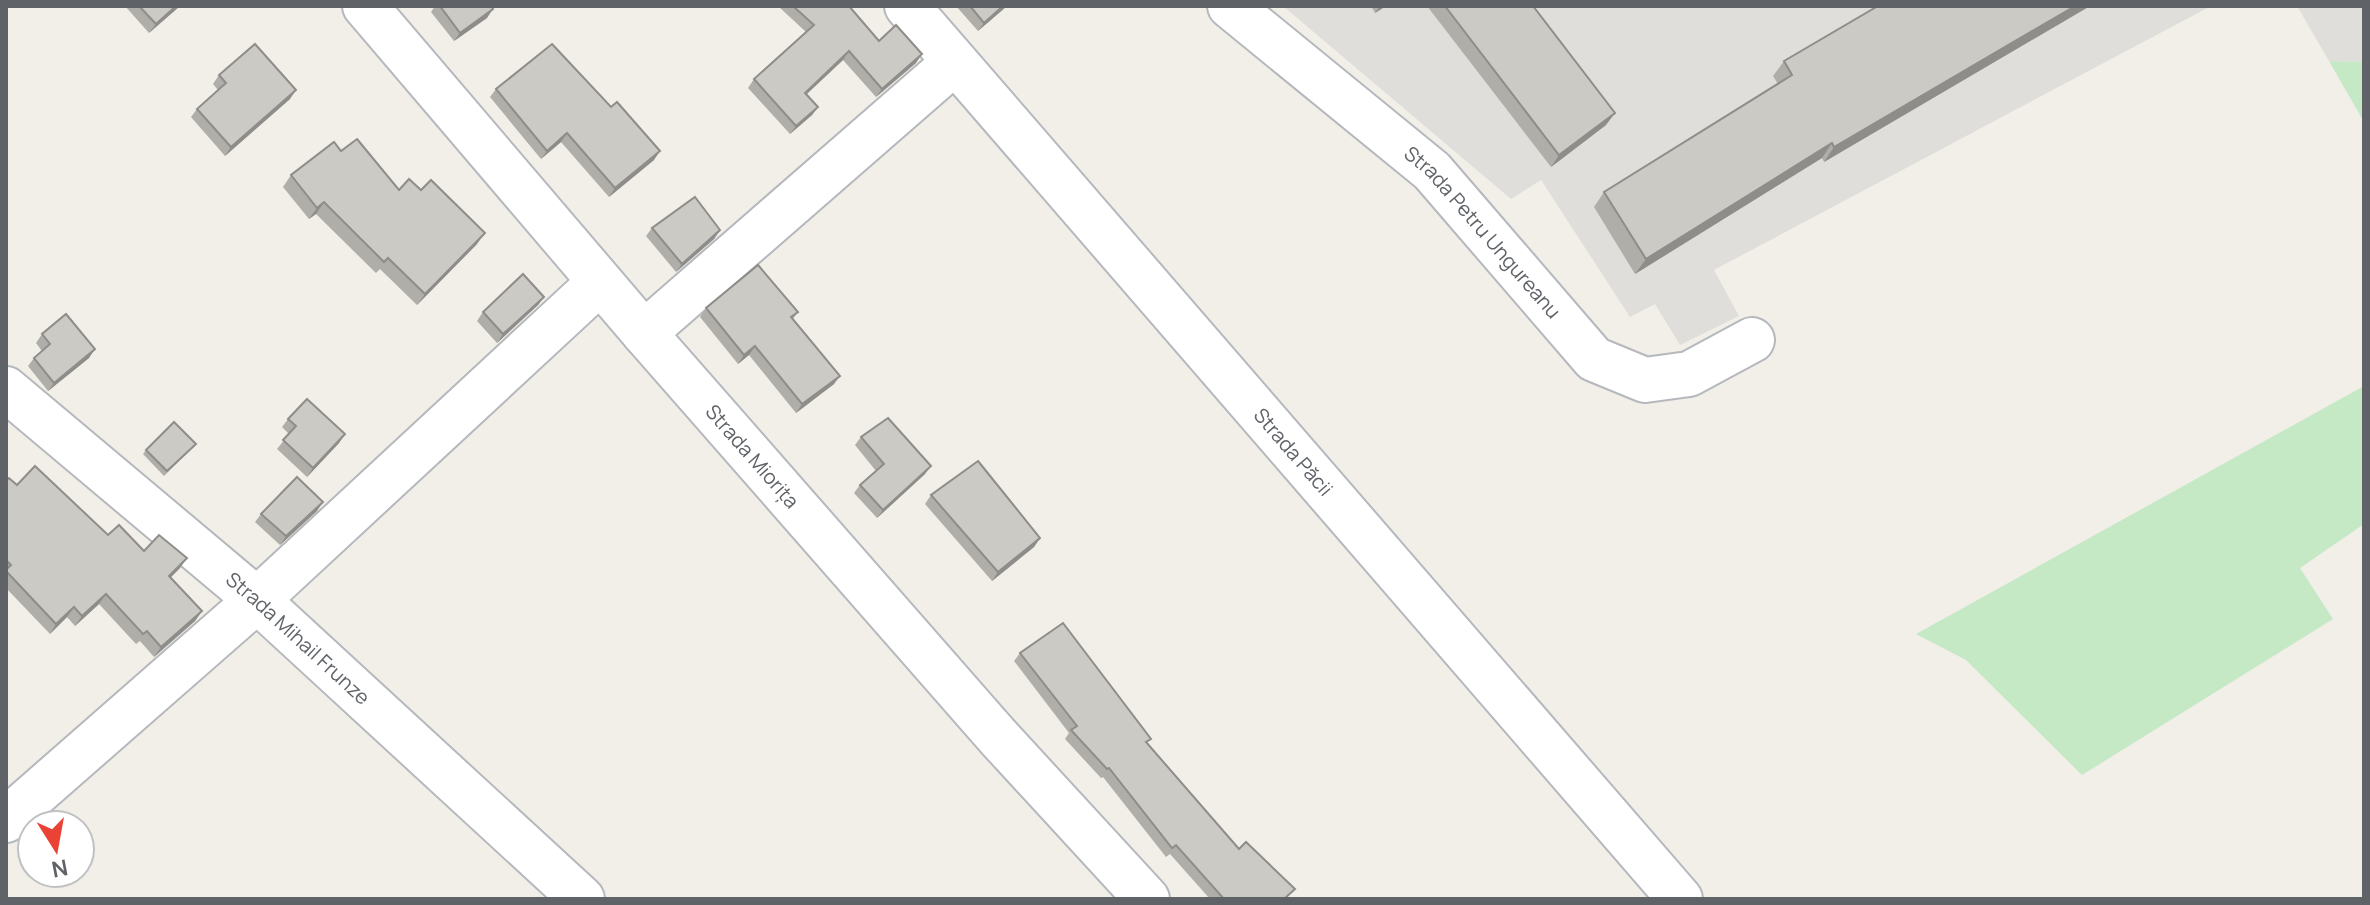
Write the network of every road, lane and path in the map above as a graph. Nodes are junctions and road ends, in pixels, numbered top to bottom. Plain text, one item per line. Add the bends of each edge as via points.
1 (365, 6) edge
2 (907, 6) edge
3 (1230, 6) edge
4 (955, 62) junction
5 (600, 282) junction
6 (644, 333) junction
7 (1752, 340) dead end
8 (6, 389) edge
9 (257, 600) junction
10 (6, 820) edge
11 (1140, 896) edge
12 (582, 899) edge
13 (1680, 899) edge

1 - 5 street, Strada Miorița
2 - 4 street, Strada Păcii
3 - 7 street, Strada Petru Ungureanu via 1432,171 1594,359 1645,380 1689,374
4 - 6 street
4 - 13 street, Strada Păcii
5 - 6 street, Strada Miorița
5 - 9 street
6 - 11 street, Strada Miorița
8 - 9 street, Strada Mihail Frunze
9 - 10 street
9 - 12 street, Strada Mihail Frunze

